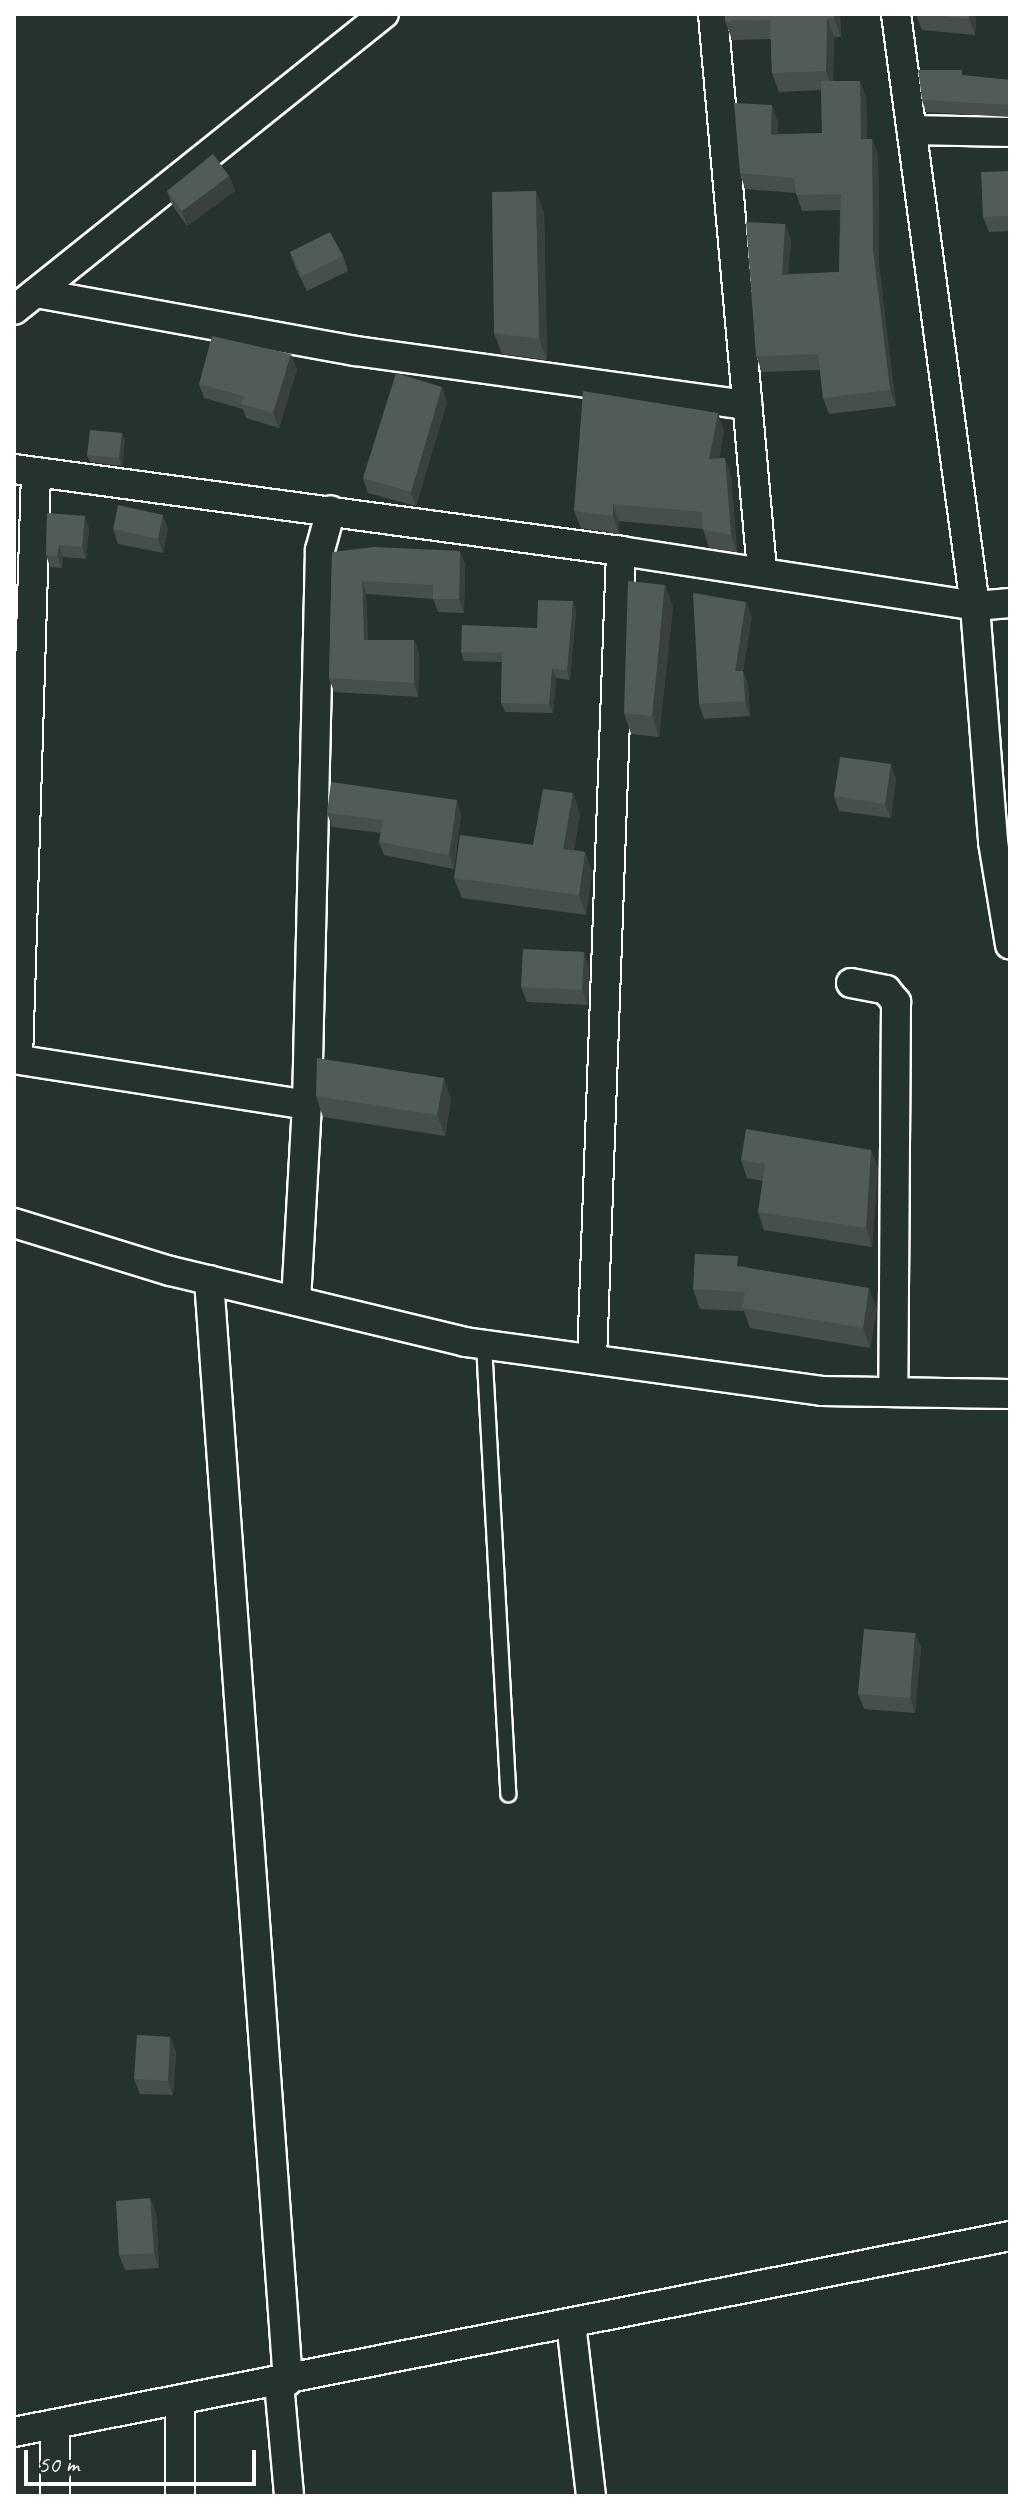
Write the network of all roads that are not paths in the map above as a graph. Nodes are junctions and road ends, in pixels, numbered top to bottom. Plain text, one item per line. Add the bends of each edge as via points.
1 (384, 14) edge
2 (713, 14) edge
3 (896, 14) edge
4 (912, 130) junction
5 (1010, 132) edge
6 (25, 302) edge
7 (747, 405) junction
8 (25, 470) edge
9 (331, 510) junction
10 (621, 551) junction
11 (762, 571) junction
12 (1010, 603) edge
13 (975, 606) junction
14 (1009, 927) edge
15 (851, 983) dead end
16 (16, 1059) edge
17 (307, 1105) junction
18 (14, 1223) edge
19 (209, 1280) junction
20 (296, 1301) junction
21 (484, 1344) junction
22 (592, 1359) junction
23 (893, 1392) junction
24 (1010, 1394) edge
25 (508, 1794) dead end
26 (1010, 2236) edge
27 (571, 2323) junction
28 (284, 2382) junction
29 (180, 2401) junction
30 (55, 2424) junction
31 (14, 2432) edge
32 (55, 2496) edge
33 (180, 2496) edge
34 (289, 2496) edge
35 (591, 2496) edge

1 - 6 street
2 - 7 street
3 - 4 street
4 - 5 street
4 - 13 street
6 - 7 street
7 - 11 street
8 - 9 street
8 - 16 street
9 - 10 street
9 - 17 street via 320,550
10 - 11 street
10 - 22 street
11 - 13 street
12 - 13 street
13 - 14 street via 993,842
15 - 23 street via 886,990 896,1002
16 - 17 street
17 - 20 street
18 - 19 street
19 - 20 street
19 - 28 street
20 - 21 street
21 - 22 street
21 - 25 lane
22 - 23 street via 822,1391
23 - 24 street
26 - 27 street
27 - 28 street
27 - 35 street
28 - 29 street
28 - 34 street
29 - 30 street
29 - 33 street
30 - 31 street
30 - 32 street

